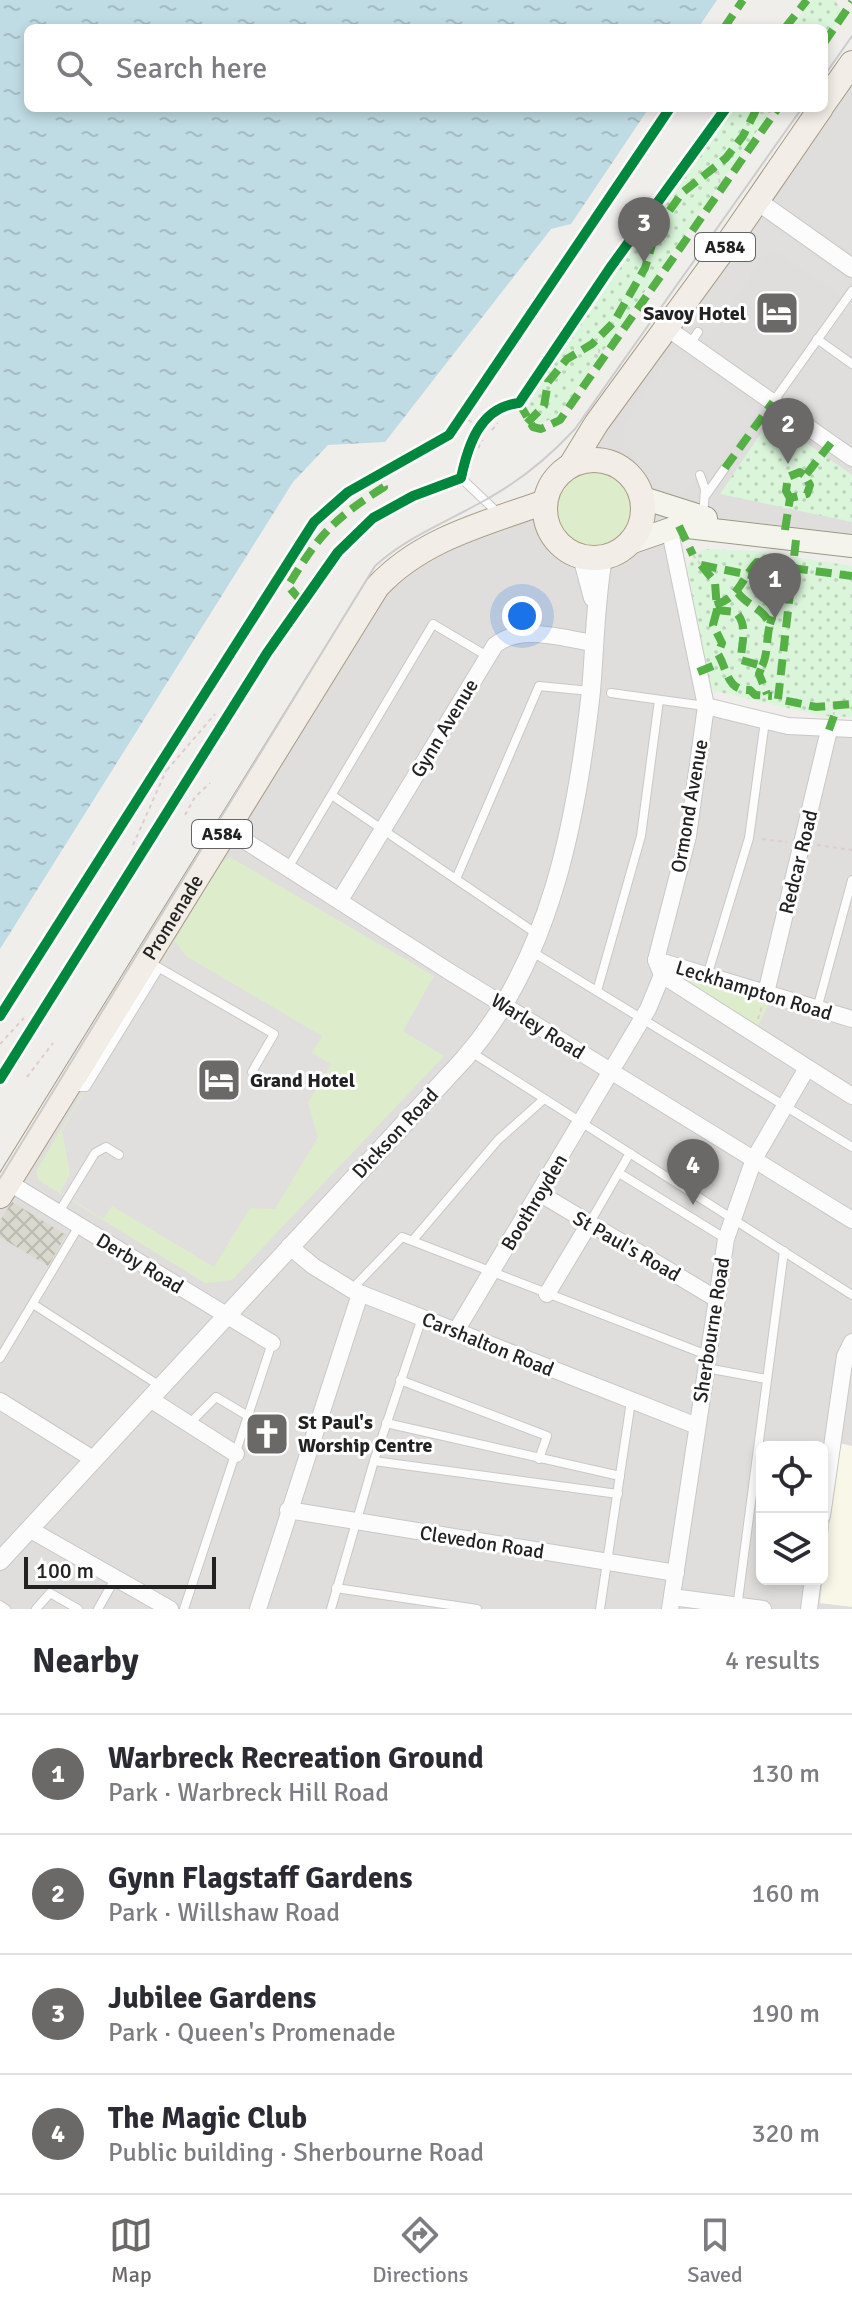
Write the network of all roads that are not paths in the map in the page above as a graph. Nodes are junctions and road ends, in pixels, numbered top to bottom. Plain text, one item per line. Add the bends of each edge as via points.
1 (852, 63) edge
2 (828, 97) edge
3 (818, 112) edge
4 (756, 200) junction
5 (852, 268) edge
6 (852, 291) edge
7 (667, 328) junction
8 (817, 339) junction
9 (852, 364) edge
10 (627, 385) junction
11 (773, 402) junction
12 (852, 458) edge
13 (614, 463) junction
14 (571, 465) junction
15 (725, 468) dead end
16 (700, 475) dead end
17 (643, 498) junction
18 (545, 502) junction
19 (704, 507) junction
20 (496, 520) junction
21 (549, 527) junction
22 (669, 527) junction
23 (852, 536) edge
24 (630, 543) junction
25 (852, 546) edge
26 (592, 557) junction
27 (595, 643) junction
28 (487, 656) junction
29 (591, 691) junction
30 (611, 693) dead end
31 (659, 700) junction
32 (706, 706) junction
33 (765, 721) junction
34 (832, 723) junction
35 (852, 729) edge
36 (333, 796) junction
37 (225, 828) junction
38 (384, 830) junction
39 (288, 868) junction
40 (456, 879) junction
41 (852, 880) edge
42 (340, 900) junction
43 (534, 942) junction
44 (152, 964) junction
45 (659, 968) junction
46 (707, 976) junction
47 (597, 991) junction
48 (766, 993) junction
49 (502, 1003) junction
50 (817, 1009) junction
51 (643, 1018) junction
52 (852, 1019) edge
53 (470, 1052) junction
54 (807, 1068) junction
55 (252, 1072) dead end
56 (611, 1072) junction
57 (0, 1079) edge
58 (852, 1096) edge
59 (544, 1099) junction
60 (785, 1106) junction
61 (581, 1122) junction
62 (852, 1147) edge
63 (630, 1153) junction
64 (119, 1155) dead end
65 (754, 1159) junction
66 (619, 1173) junction
67 (4, 1189) edge
68 (539, 1193) junction
69 (59, 1212) junction
70 (732, 1217) junction
71 (852, 1220) edge
72 (589, 1224) junction
73 (79, 1226) junction
74 (726, 1239) junction
75 (413, 1240) junction
76 (289, 1246) junction
77 (784, 1251) junction
78 (491, 1273) junction
79 (356, 1292) junction
80 (547, 1294) junction
81 (852, 1295) edge
82 (715, 1298) junction
83 (33, 1304) junction
84 (226, 1315) junction
85 (422, 1318) junction
86 (456, 1331) junction
87 (852, 1342) edge
88 (272, 1343) joint
89 (0, 1358) edge
90 (706, 1361) junction
91 (766, 1379) junction
92 (400, 1380) junction
93 (156, 1393) junction
94 (0, 1401) edge
95 (631, 1401) junction
96 (248, 1416) junction
97 (386, 1423) junction
98 (189, 1424) junction
99 (697, 1426) junction
100 (236, 1454) junction
101 (93, 1459) junction
102 (539, 1459) junction
103 (374, 1461) junction
104 (620, 1476) junction
105 (618, 1494) junction
106 (288, 1510) junction
107 (822, 1513) edge
108 (355, 1521) junction
109 (29, 1529) junction
110 (0, 1561) edge
111 (607, 1563) junction
112 (676, 1573) junction
113 (115, 1579) junction
114 (812, 1585) edge
115 (336, 1588) junction
116 (671, 1603) edge
117 (0, 1605) edge
118 (737, 1607) edge
119 (6, 1609) edge
120 (36, 1609) edge
121 (78, 1609) edge
122 (98, 1609) edge
123 (170, 1609) edge
124 (184, 1609) edge
125 (258, 1609) edge
126 (331, 1609) edge
127 (477, 1609) edge
128 (600, 1609) edge
129 (763, 1609) edge
130 (809, 1609) edge

1 - 2 main road
3 - 4 main road, A584
4 - 5 street via 775,221
4 - 7 main road, A584
6 - 8 lane
7 - 10 main road, A584
7 - 11 street via 694,338
8 - 9 lane
8 - 11 lane
10 - 13 main road, A584 via 608,427
10 - 14 main road, A584
11 - 12 street
13 - 14 main road
13 - 17 main road via 632,477
14 - 18 main road, A584 via 558,475
15 - 19 lane
16 - 19 lane
17 - 19 main road
17 - 24 main road via 641,525
18 - 20 main road, Promenade / A584
18 - 21 main road
19 - 23 main road
20 - 21 main road, Promenade / A584
20 - 37 main road, Promenade / A584 via 413,555 377,587
20 - 57 lane via 461,478 373,518 338,552 267,653
21 - 26 main road via 562,546
22 - 24 main road
22 - 25 main road via 699,526
22 - 32 street, Ormond Avenue
24 - 26 main road
26 - 27 street, Dickson Road
27 - 28 street, Gynn Avenue via 515,634
27 - 29 street, Dickson Road
28 - 36 lane via 433,624
28 - 38 street, Gynn Avenue
29 - 40 lane via 539,686
29 - 43 street, Dickson Road via 570,825
30 - 31 lane
31 - 32 lane
31 - 47 lane via 641,836
32 - 33 street
32 - 45 street, Ormond Avenue via 688,836
33 - 34 street
33 - 46 lane via 749,838
34 - 35 street
34 - 48 street, Redcar Road
36 - 38 lane
36 - 39 lane
37 - 39 street, Warley Road
37 - 44 main road, Promenade / A584
38 - 40 lane
38 - 42 street, Gynn Avenue
39 - 42 street, Warley Road
40 - 43 lane
41 - 50 lane
42 - 49 street, Warley Road
43 - 47 lane
43 - 49 street, Dickson Road
44 - 55 lane via 274,1034
44 - 67 main road, Promenade / A584
45 - 46 street, Leckhampton Road
45 - 51 street, Ormond Avenue
45 - 54 street
46 - 48 street, Leckhampton Road
47 - 51 lane
48 - 50 street, Leckhampton Road
49 - 53 street, Dickson Road
49 - 56 street, Warley Road
50 - 52 street, Leckhampton Road
51 - 56 street, Ormond Avenue
51 - 60 lane
53 - 59 lane
53 - 76 street, Dickson Road
54 - 58 street
54 - 60 street, Sherbourne Road
56 - 61 street, Boothroyden
56 - 65 street, Warley Road
59 - 61 lane
59 - 75 lane via 498,1140
60 - 62 lane
60 - 65 street, Sherbourne Road
61 - 63 lane
61 - 68 street, Boothroyden
63 - 66 lane
63 - 70 lane
64 - 69 lane via 106,1147 95,1153
65 - 70 street, Sherbourne Road
65 - 71 street, Warley Road
66 - 72 lane
66 - 74 lane
67 - 69 street, Derby Road
68 - 72 street, St Paul's Road
68 - 78 street, Boothroyden
69 - 73 street, Derby Road
70 - 74 street, Sherbourne Road
70 - 77 lane
72 - 80 street
72 - 82 street, St Paul's Road
73 - 83 lane
73 - 84 street, Derby Road
74 - 82 street, Sherbourne Road
75 - 78 lane
75 - 79 lane via 402,1237
76 - 79 street, Carshalton Road
76 - 84 street, Dickson Road
77 - 81 lane
77 - 91 lane
78 - 80 lane
78 - 86 street, Boothroyden
79 - 85 street, Carshalton Road
79 - 106 street
80 - 90 lane
82 - 90 street, Sherbourne Road
83 - 89 lane
83 - 93 lane
84 - 88 street, Derby Road
84 - 93 street, Dickson Road
85 - 86 street, Carshalton Road
85 - 92 lane
86 - 95 street, Carshalton Road
87 - 107 street via 845,1356
88 - 96 lane
90 - 91 lane
90 - 99 street, Sherbourne Road
91 - 118 lane
92 - 97 lane
92 - 102 lane via 547,1436
93 - 98 street
93 - 101 street, Dickson Road
94 - 101 street
95 - 99 street, Carshalton Road
95 - 104 lane
96 - 98 lane via 216,1397
96 - 100 lane
97 - 102 lane
97 - 103 lane
98 - 100 street
99 - 112 street, Sherbourne Road
100 - 124 lane
101 - 109 street, Dickson Road
102 - 104 lane
103 - 105 lane
103 - 108 lane
104 - 105 lane
105 - 111 lane
106 - 108 street, Clevedon Road
106 - 125 street
108 - 111 street, Clevedon Road
108 - 115 lane
109 - 110 street, Dickson Road
109 - 113 street
111 - 112 street, Clevedon Road
111 - 128 lane
112 - 116 street, Sherbourne Road
113 - 122 lane
113 - 123 street
114 - 130 street
115 - 126 lane
115 - 127 lane
116 - 118 street
117 - 119 lane
118 - 129 street
120 - 121 lane via 50,1593

